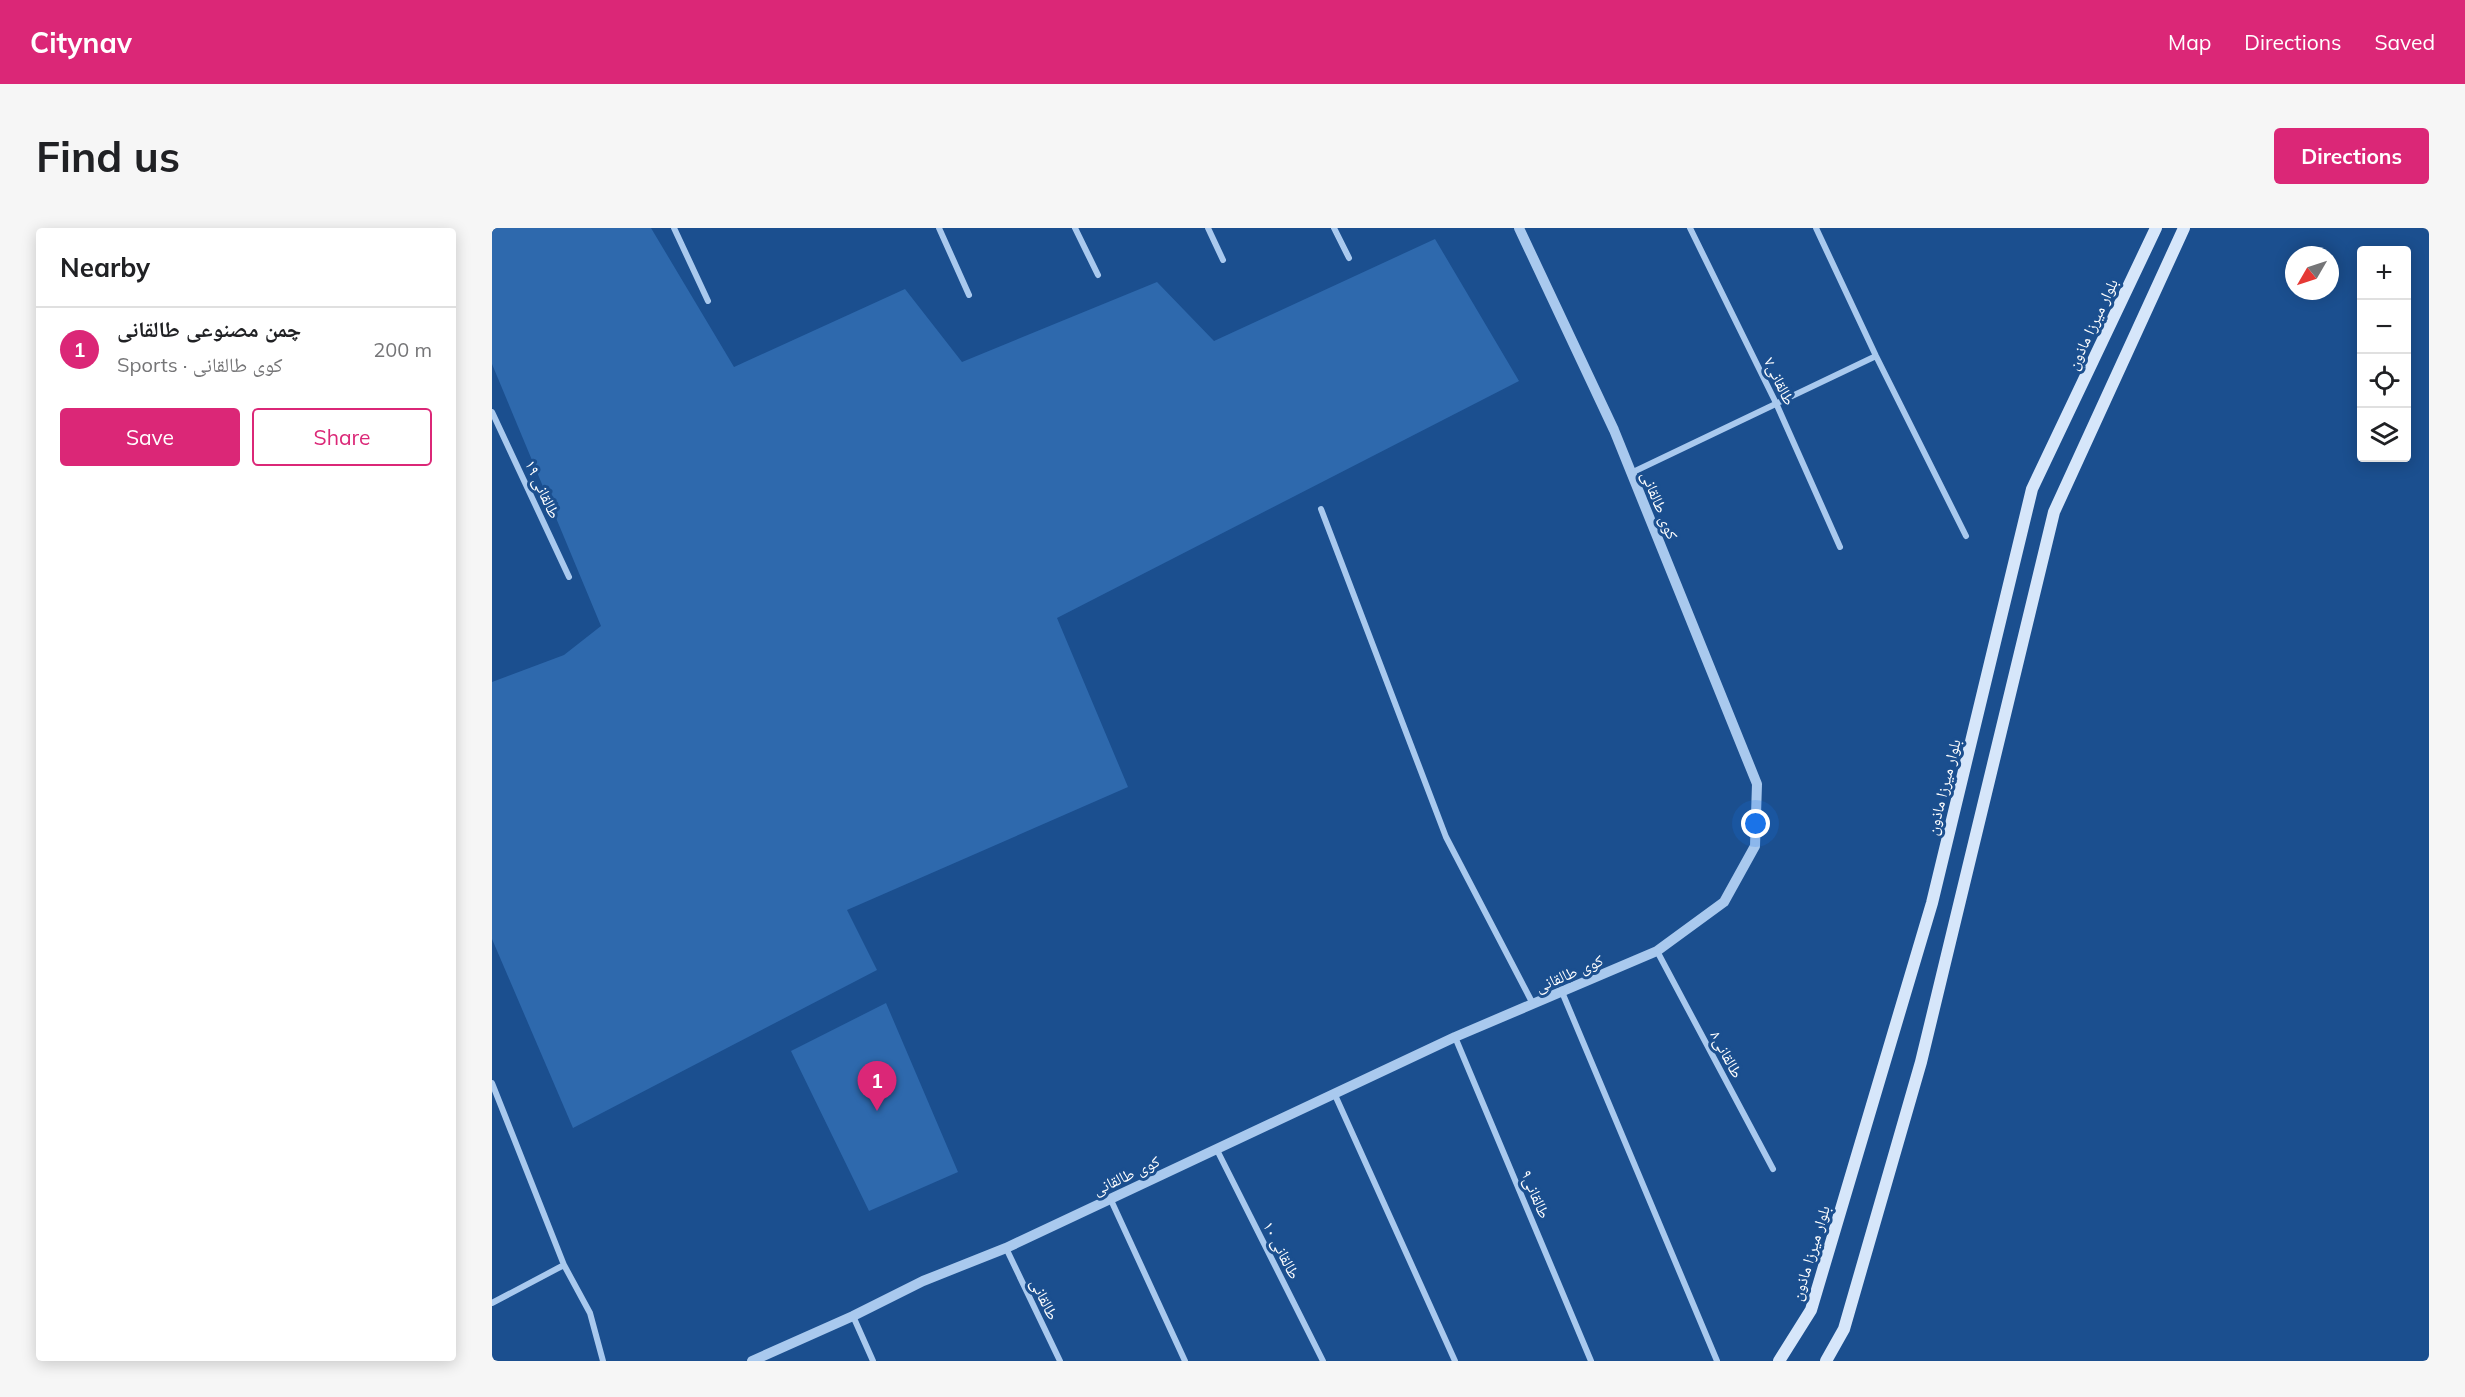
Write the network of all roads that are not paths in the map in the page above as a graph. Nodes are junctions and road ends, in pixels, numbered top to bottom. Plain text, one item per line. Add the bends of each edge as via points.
1 (674, 228) edge
2 (939, 228) edge
3 (1076, 228) edge
4 (1208, 228) edge
5 (1334, 228) edge
6 (1519, 228) edge
7 (1690, 228) edge
8 (1816, 228) edge
9 (2156, 228) edge
10 (2184, 228) edge
11 (1349, 258) dead end
12 (1223, 260) dead end
13 (1098, 274) dead end
14 (969, 295) dead end
15 (708, 301) dead end
16 (1876, 356) junction
17 (1776, 403) junction
18 (492, 412) edge
19 (1631, 473) junction
20 (1321, 509) dead end
21 (1966, 536) dead end
22 (1840, 547) dead end
23 (569, 576) dead end
24 (1657, 951) junction
25 (1562, 992) junction
26 (1533, 1004) junction
27 (1455, 1037) junction
28 (492, 1083) edge
29 (1335, 1095) junction
30 (1217, 1150) junction
31 (1773, 1169) dead end
32 (1110, 1198) junction
33 (1006, 1248) junction
34 (564, 1265) junction
35 (492, 1303) edge
36 (853, 1316) junction
37 (603, 1361) edge
38 (752, 1361) edge
39 (873, 1361) edge
40 (1060, 1361) edge
41 (1185, 1361) edge
42 (1323, 1361) edge
43 (1455, 1361) edge
44 (1591, 1361) edge
45 (1717, 1361) edge
46 (1779, 1361) edge
47 (1826, 1361) edge

1 - 15 street
2 - 14 street
3 - 13 street
4 - 12 street
5 - 11 street
6 - 19 street, کوی طالقانی
7 - 17 street, طالقانی۷
8 - 16 street
9 - 46 main road, بلوار میرزا ماذون via 2032,489 1932,903 1811,1310
10 - 47 main road via 2054,512 1922,1062 1844,1329
16 - 17 street
16 - 21 street
17 - 19 street
17 - 22 street, طالقانی۷
18 - 23 street, طالقانی ۱۹
19 - 24 street, کوی طالقانی via 1757,784 1755,846 1724,902
20 - 26 street via 1446,837
24 - 25 street, کوی طالقانی
24 - 31 street, طالقانی۸
25 - 26 street, کوی طالقانی
25 - 45 street
26 - 27 street, کوی طالقانی
27 - 29 street, کوی طالقانی
27 - 44 street, طالقانی۹
28 - 34 street
29 - 30 street, کوی طالقانی
29 - 43 street
30 - 32 street, کوی طالقانی
30 - 42 street, طالقانی ۱۰
32 - 33 street, کوی طالقانی
32 - 41 street
33 - 36 street, کوی طالقانی via 922,1281
33 - 40 street, طالقانی
34 - 35 street
34 - 37 street via 590,1313
36 - 38 street, کوی طالقانی
36 - 39 street

